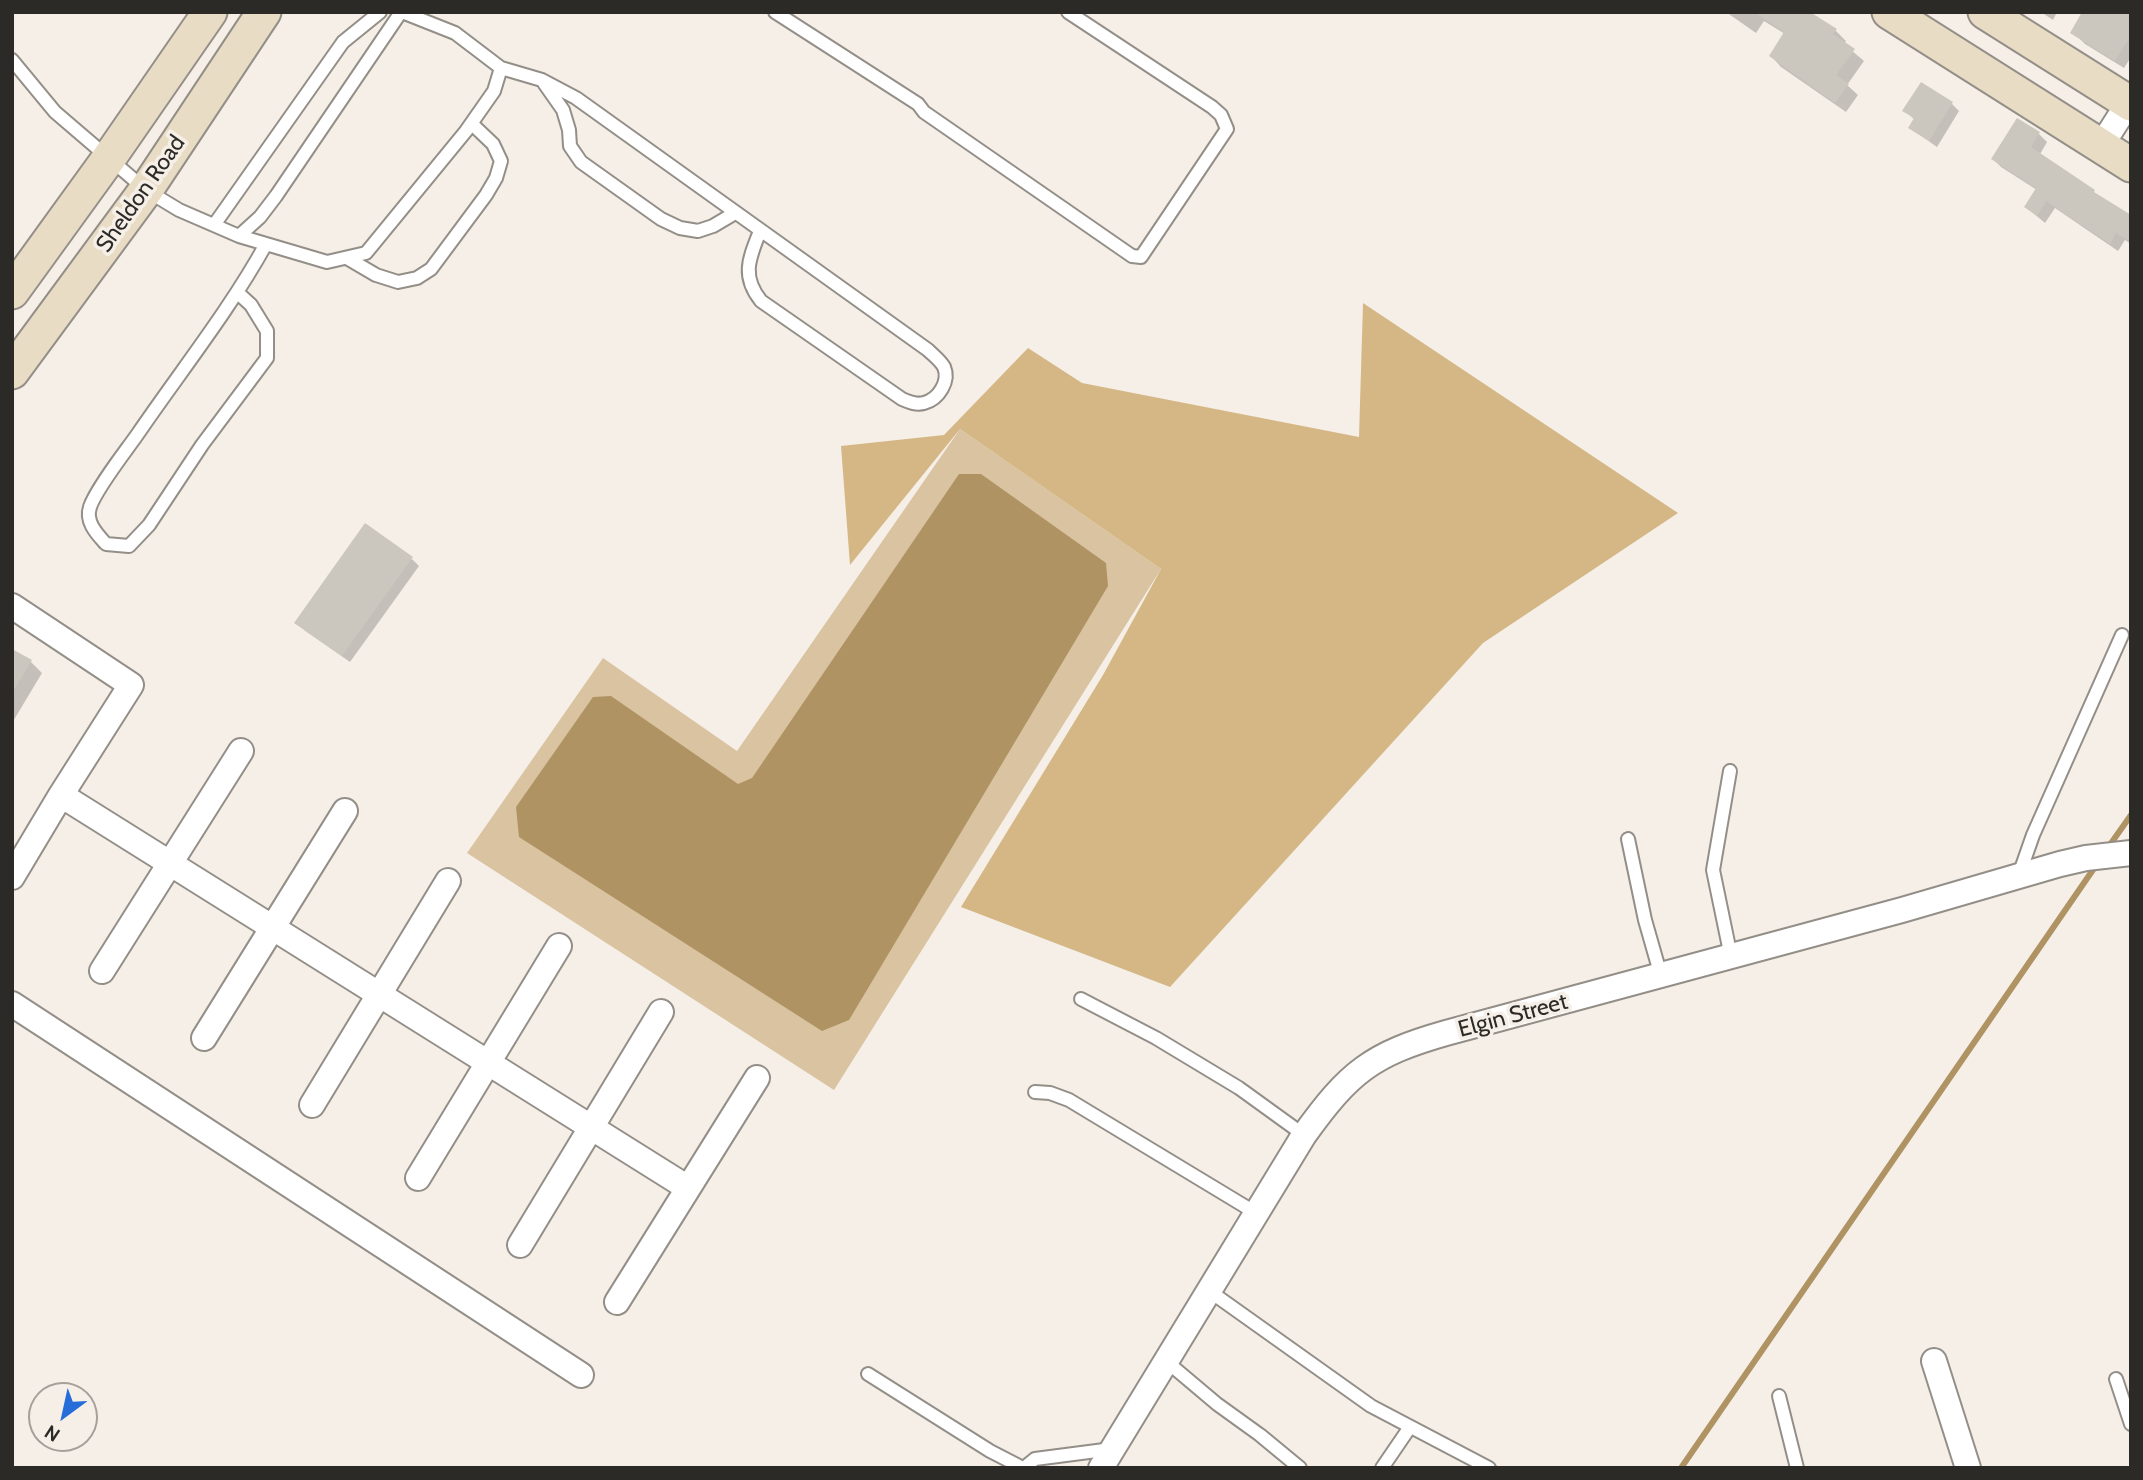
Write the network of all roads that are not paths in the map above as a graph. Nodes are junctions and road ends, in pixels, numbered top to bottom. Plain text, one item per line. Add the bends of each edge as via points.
1 (210, 12) edge
2 (264, 12) edge
3 (380, 12) edge
4 (401, 12) edge
5 (775, 12) edge
6 (1068, 12) edge
7 (1985, 12) edge
8 (1897, 14) edge
9 (12, 60) edge
10 (501, 68) junction
11 (542, 80) junction
12 (2130, 102) edge
13 (471, 124) junction
14 (2101, 146) junction
15 (109, 158) junction
16 (2131, 165) edge
17 (146, 190) junction
18 (735, 213) junction
19 (214, 225) junction
20 (760, 231) junction
21 (239, 236) junction
22 (266, 244) junction
23 (347, 258) junction
24 (12, 292) edge
25 (238, 293) junction
26 (12, 372) edge
27 (12, 606) edge
28 (2122, 635) dead end
29 (241, 751) dead end
30 (1730, 771) dead end
31 (61, 795) junction
32 (345, 811) dead end
33 (1628, 839) dead end
34 (2131, 853) edge
35 (170, 863) junction
36 (2019, 875) junction
37 (12, 877) edge
38 (448, 881) dead end
39 (273, 928) junction
40 (559, 946) dead end
41 (1731, 957) junction
42 (102, 971) dead end
43 (1661, 976) junction
44 (379, 994) junction
45 (1081, 999) dead end
46 (12, 1004) edge
47 (661, 1013) dead end
48 (204, 1038) dead end
49 (488, 1062) junction
50 (757, 1078) dead end
51 (1035, 1092) dead end
52 (312, 1105) dead end
53 (590, 1127) junction
54 (1304, 1135) junction
55 (418, 1178) dead end
56 (688, 1188) junction
57 (1256, 1213) junction
58 (520, 1245) dead end
59 (1208, 1290) junction
60 (617, 1302) dead end
61 (1166, 1361) junction
62 (1934, 1362) dead end
63 (868, 1374) dead end
64 (581, 1375) dead end
65 (2116, 1379) dead end
66 (1779, 1396) dead end
67 (2131, 1424) edge
68 (1410, 1427) junction
69 (1107, 1458) edge
70 (1023, 1468) edge
71 (1300, 1468) edge
72 (1382, 1468) edge
73 (1489, 1468) edge
74 (1797, 1468) edge
75 (1968, 1468) edge

1 - 15 main road, Sheldon Road
2 - 17 main road, Sheldon Road
3 - 19 lane via 343,42
4 - 10 lane via 455,33
4 - 21 lane via 276,196
5 - 6 lane via 918,104 1132,256 1141,257 1227,129 1212,107
7 - 12 main road
8 - 14 main road
9 - 15 lane via 55,112
10 - 11 lane
10 - 13 lane via 494,91
11 - 18 lane via 576,98
11 - 18 lane via 563,110 570,146 580,162 662,219 698,231
12 - 14 street
13 - 23 lane via 366,253
13 - 23 lane via 493,144 501,161 486,195 431,269 398,282
14 - 16 main road
15 - 17 lane
15 - 24 main road, Sheldon Road
17 - 19 lane
17 - 26 main road, Sheldon Road
18 - 20 lane
19 - 21 lane
20 - 20 lane via 928,351 945,369 941,390 923,404 902,399 761,301 751,288 748,273
21 - 22 lane
22 - 23 lane via 327,262
22 - 25 lane
25 - 25 lane via 89,509 92,528 106,544 129,546 149,525 267,358 267,331
27 - 31 street via 131,685
28 - 36 lane
29 - 35 street
30 - 41 lane via 1713,870
31 - 35 street
31 - 37 street
32 - 39 street
33 - 43 lane
34 - 36 street, Elgin Street via 2086,858
35 - 39 street
35 - 42 street
36 - 41 street, Elgin Street
38 - 44 street
39 - 44 street
39 - 48 street
40 - 49 street
41 - 43 street, Elgin Street
43 - 54 street, Elgin Street via 1446,1033 1382,1056 1331,1097
44 - 49 street
44 - 52 street
45 - 54 lane via 1203,1066
46 - 64 street
47 - 53 street
49 - 53 street
49 - 55 street
50 - 56 street
51 - 57 lane via 1069,1100
53 - 56 street
53 - 58 street
54 - 57 street, Elgin Street
56 - 60 street
57 - 59 street, Elgin Street
59 - 61 street, Elgin Street
59 - 68 lane via 1371,1406
61 - 69 street, Elgin Street
61 - 71 lane
62 - 75 street
63 - 70 lane
65 - 67 lane
66 - 74 lane
68 - 72 lane
68 - 73 lane
69 - 70 lane via 1035,1459

